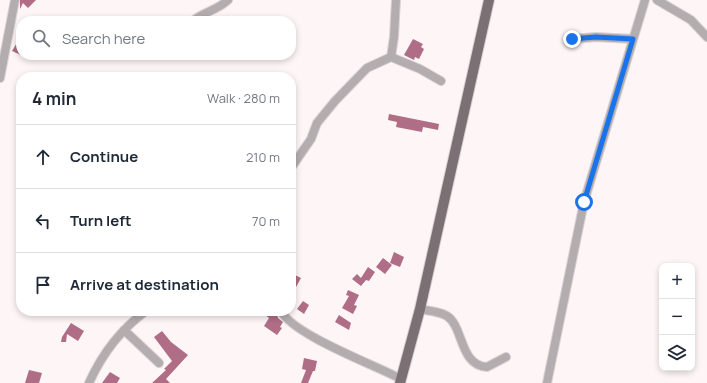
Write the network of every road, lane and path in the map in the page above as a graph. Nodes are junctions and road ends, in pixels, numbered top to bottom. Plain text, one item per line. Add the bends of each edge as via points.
1 (15, 0) edge
2 (228, 0) edge
3 (396, 0) edge
4 (489, 0) edge
5 (645, 0) edge
6 (657, 0) edge
7 (199, 16) edge
8 (707, 37) edge
9 (572, 39) dead end
10 (633, 39) junction
11 (391, 56) junction
12 (0, 78) edge
13 (442, 81) dead end
14 (296, 161) edge
15 (420, 309) junction
16 (140, 316) edge
17 (284, 316) edge
18 (124, 330) junction
19 (506, 356) dead end
20 (159, 363) dead end
21 (397, 379) edge
22 (89, 383) edge
23 (547, 383) edge

1 - 12 street
2 - 7 street
3 - 11 street
4 - 15 main road
5 - 10 street
6 - 8 street via 690,20
9 - 10 street
10 - 23 street via 584,202
11 - 13 street
11 - 14 street via 367,68 335,101 317,123 311,139
15 - 19 street via 440,313 453,320 470,358 475,363 487,367
15 - 21 main road
16 - 18 street
17 - 21 street via 304,333
18 - 20 street
18 - 22 street via 101,358

